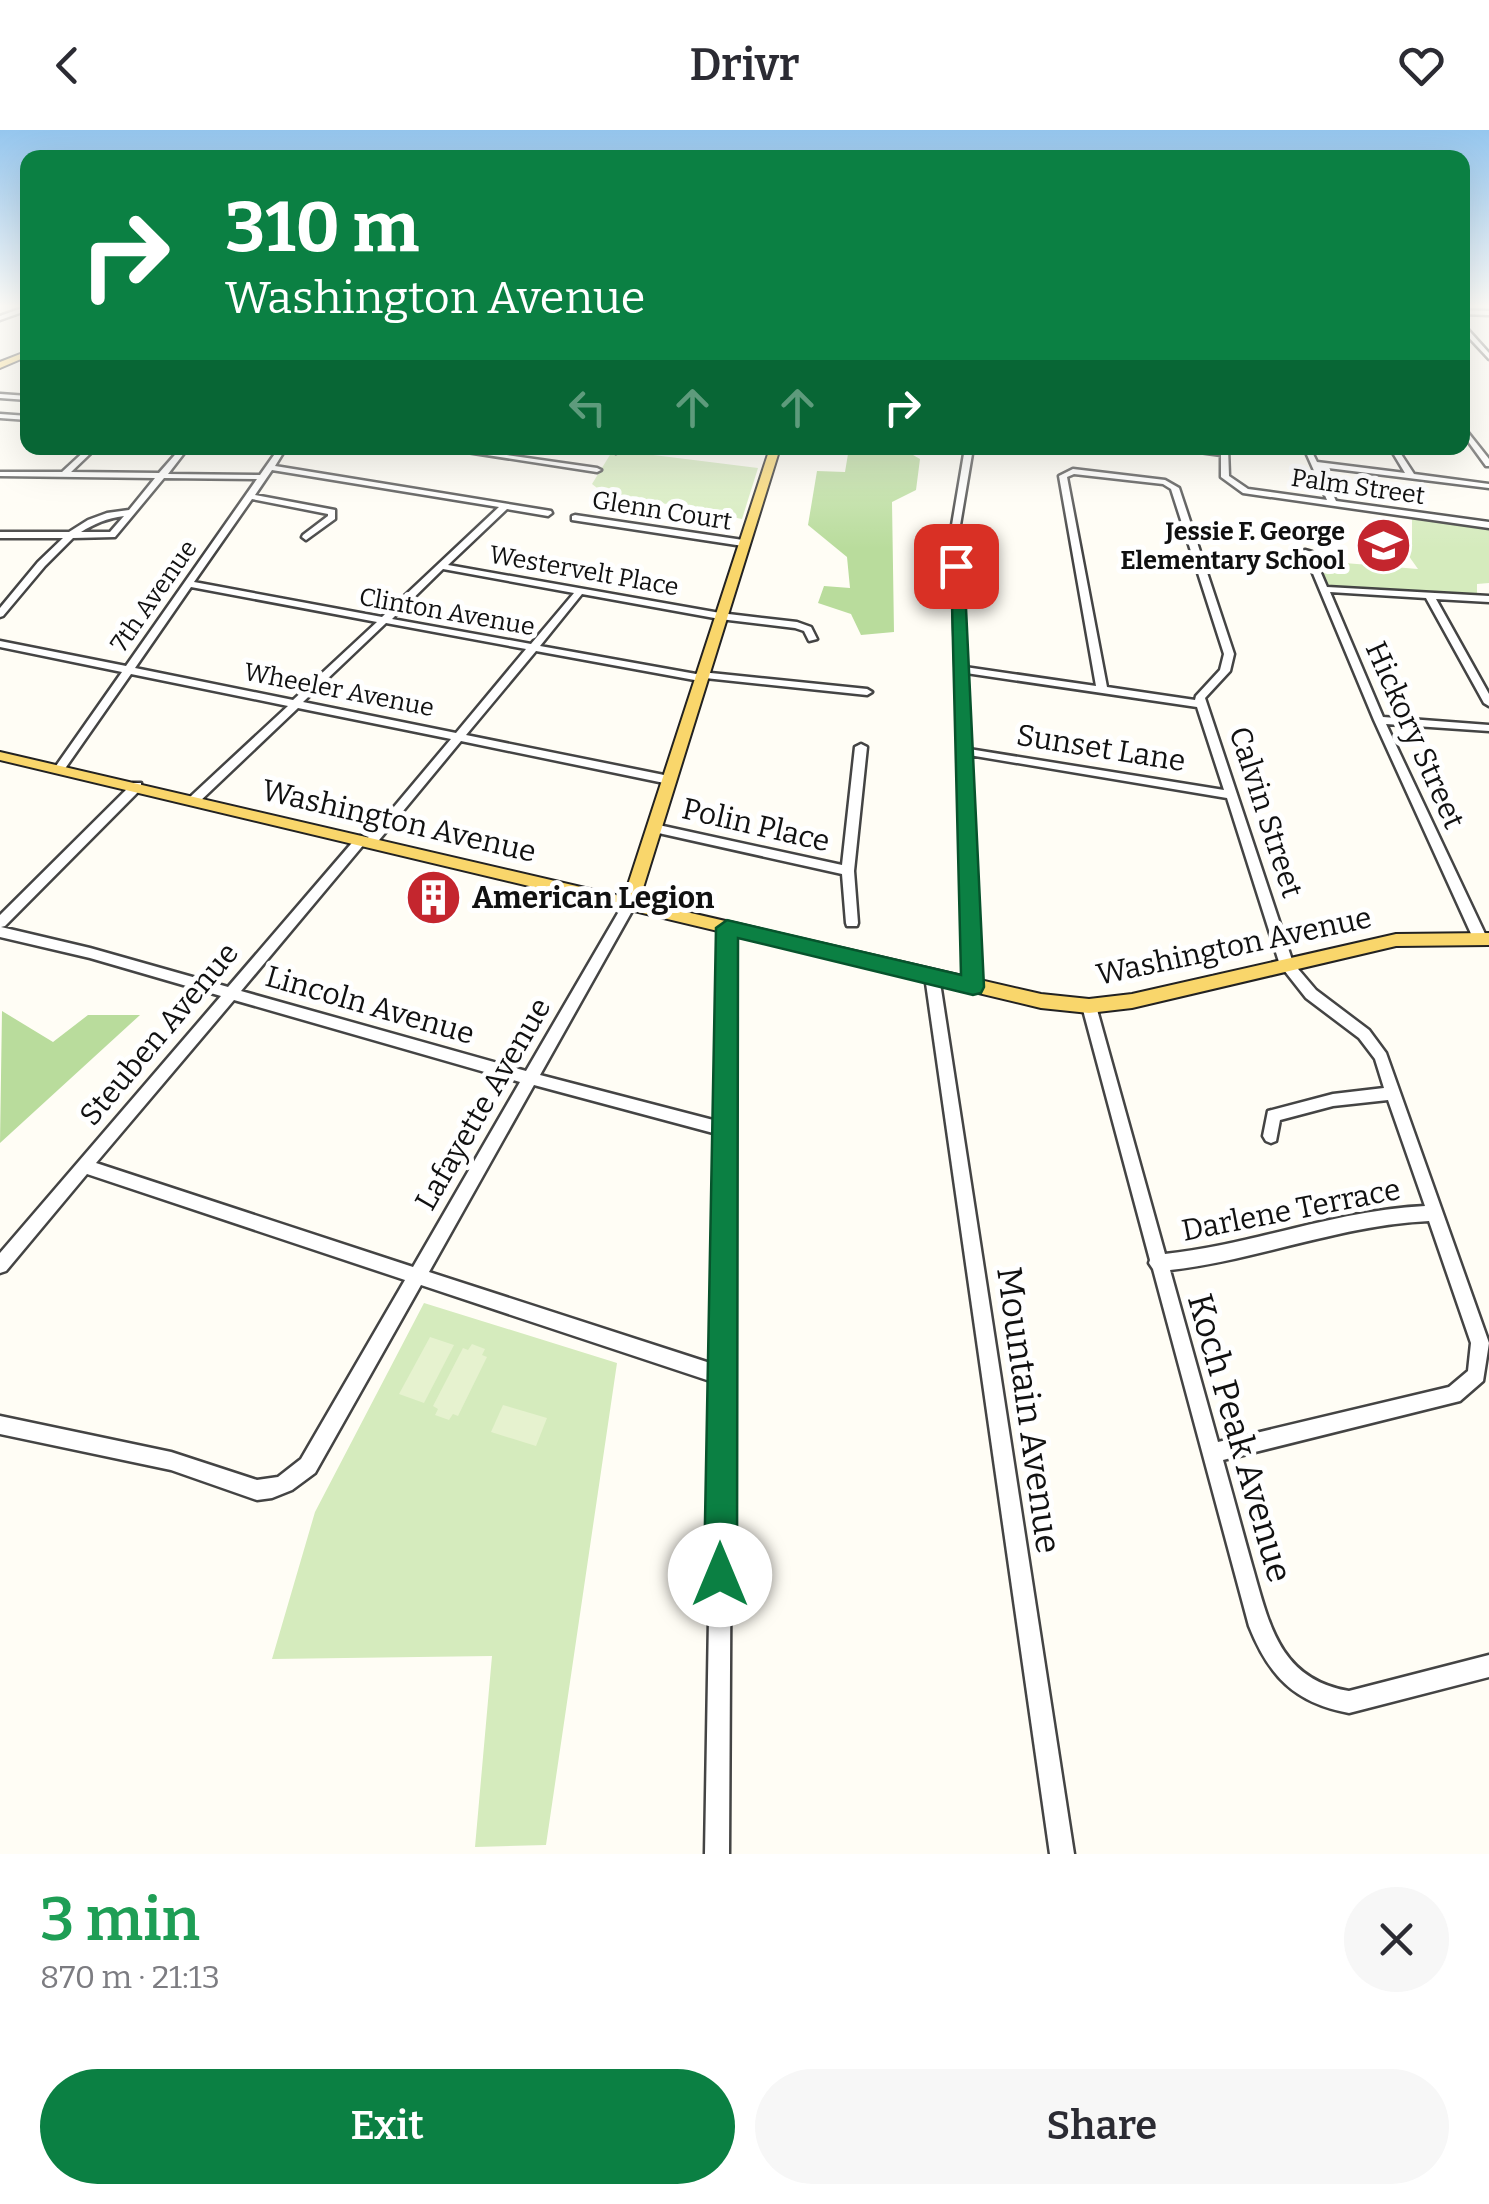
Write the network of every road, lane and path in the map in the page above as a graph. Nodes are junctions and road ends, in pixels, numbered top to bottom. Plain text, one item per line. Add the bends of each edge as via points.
1 (1470, 438) edge
2 (85, 455) edge
3 (179, 455) edge
4 (278, 455) edge
5 (492, 455) edge
6 (772, 455) edge
7 (968, 455) edge
8 (1226, 455) edge
9 (1311, 455) edge
10 (1398, 455) edge
11 (506, 457) joint
12 (1315, 464) junction
13 (1489, 464) edge
14 (269, 467) junction
15 (597, 470) dead end
16 (0, 474) edge
17 (63, 476) junction
18 (1411, 476) junction
19 (161, 477) junction
20 (260, 477) junction
21 (1489, 486) edge
22 (248, 496) junction
23 (1333, 504) junction
24 (505, 506) junction
25 (132, 512) junction
26 (548, 513) dead end
27 (576, 518) dead end
28 (1489, 525) edge
29 (0, 535) edge
30 (69, 535) junction
31 (306, 537) dead end
32 (742, 543) junction
33 (1308, 552) dead end
34 (441, 566) junction
35 (186, 584) junction
36 (1322, 589) junction
37 (580, 591) junction
38 (1429, 596) junction
39 (1489, 599) edge
40 (0, 614) edge
41 (720, 616) junction
42 (384, 620) junction
43 (812, 640) dead end
44 (0, 644) edge
45 (533, 648) junction
46 (960, 669) junction
47 (127, 670) junction
48 (701, 677) junction
49 (1102, 688) junction
50 (867, 692) dead end
51 (1489, 703) edge
52 (294, 704) junction
53 (1202, 704) junction
54 (1379, 720) junction
55 (1489, 728) edge
56 (458, 737) junction
57 (861, 747) dead end
58 (964, 751) junction
59 (0, 756) edge
60 (60, 768) junction
61 (669, 780) junction
62 (137, 786) junction
63 (1231, 795) junction
64 (194, 800) junction
65 (654, 828) junction
66 (366, 841) junction
67 (848, 871) junction
68 (630, 904) junction
69 (0, 923) edge
70 (852, 923) dead end
71 (727, 928) junction
72 (0, 932) edge
73 (1484, 938) edge
74 (1287, 965) junction
75 (932, 976) junction
76 (973, 987) junction
77 (230, 992) junction
78 (1089, 1006) junction
79 (529, 1078) junction
80 (1394, 1092) junction
81 (725, 1130) junction
82 (1270, 1136) dead end
83 (83, 1166) junction
84 (1435, 1214) junction
85 (1158, 1262) junction
86 (0, 1265) edge
87 (417, 1276) junction
88 (722, 1376) junction
89 (0, 1425) edge
90 (1210, 1453) junction
91 (1489, 1666) edge
92 (717, 1854) edge
93 (1062, 1854) edge

1 - 13 street
2 - 17 street
3 - 19 street
4 - 14 street, 7th Avenue
5 - 11 street
6 - 32 main road, Lafayette Avenue
7 - 46 street via 955,531
8 - 23 street, Palm Street via 1226,478 1254,493
9 - 12 street
10 - 18 street
11 - 15 street
12 - 18 street
12 - 23 street
14 - 20 street, 7th Avenue
14 - 24 street
16 - 17 street
17 - 19 street
18 - 21 street
19 - 20 street
19 - 25 street
20 - 22 street, 7th Avenue
22 - 31 street via 332,512
22 - 35 street, 7th Avenue
23 - 28 street, Palm Street
24 - 26 street
24 - 34 street
25 - 30 street via 99,516
25 - 30 street via 112,535
27 - 32 street, Glenn Court
29 - 30 street
30 - 40 street
32 - 41 main road, Lafayette Avenue
33 - 36 street, Hickory Street
34 - 37 street, Westervelt Place
34 - 42 street
35 - 42 street, Clinton Avenue
35 - 47 street, 7th Avenue
36 - 38 street
36 - 54 street, Hickory Street
37 - 41 street, Westervelt Place
37 - 45 street, Steuben Avenue
38 - 39 street
38 - 51 street
41 - 43 street, Westervelt Place via 797,625
41 - 48 main road, Lafayette Avenue
42 - 45 street, Clinton Avenue
42 - 52 street
44 - 47 street, Wheeler Avenue
45 - 48 street, Clinton Avenue
45 - 56 street, Steuben Avenue
46 - 49 street
46 - 58 street
47 - 52 street, Wheeler Avenue
47 - 60 street, 7th Avenue
48 - 50 street, Clinton Avenue
48 - 61 main road, Lafayette Avenue
49 - 53 street
49 - 53 street, Calvin Street via 1064,476 1073,471 1173,486 1229,654
52 - 56 street, Wheeler Avenue
52 - 64 street
53 - 63 street, Calvin Street
54 - 55 street
54 - 73 street, Hickory Street
56 - 61 street, Wheeler Avenue
56 - 66 street, Steuben Avenue
57 - 67 street
58 - 63 street, Sunset Lane
58 - 76 street
59 - 60 main road, Washington Avenue
60 - 62 main road, Washington Avenue
61 - 65 main road, Lafayette Avenue
62 - 64 main road, Washington Avenue
62 - 69 street
63 - 74 street, Calvin Street
64 - 66 main road, Washington Avenue
65 - 67 street, Polin Place
65 - 68 main road, Lafayette Avenue
66 - 68 main road, Washington Avenue
66 - 77 street, Steuben Avenue
67 - 70 street
68 - 71 main road, Washington Avenue
68 - 79 street, Lafayette Avenue
71 - 75 main road, Washington Avenue
71 - 81 street
72 - 77 street, Lincoln Avenue
73 - 74 main road, Washington Avenue via 1396,940
74 - 78 main road, Washington Avenue
74 - 80 street, Calvin Street via 1373,1044
75 - 76 main road, Washington Avenue
75 - 93 street, Mountain Avenue
76 - 78 main road, Washington Avenue
77 - 79 street, Lincoln Avenue
77 - 83 street, Steuben Avenue
78 - 85 street, Koch Peak Avenue
79 - 81 street, Lincoln Avenue
79 - 87 street, Lafayette Avenue
80 - 82 street via 1272,1116
80 - 84 street, Calvin Street
81 - 88 street
83 - 86 street, Steuben Avenue
83 - 87 street
84 - 85 street, Darlene Terrace via 1368,1218 1216,1255
84 - 90 street, Calvin Street via 1480,1343 1477,1375 1468,1387
85 - 90 street, Koch Peak Avenue
87 - 88 street
87 - 89 street, Lafayette Avenue via 308,1466 271,1490 103,1444
88 - 92 street
90 - 91 street, Koch Peak Avenue via 1264,1639 1300,1684 1349,1702

